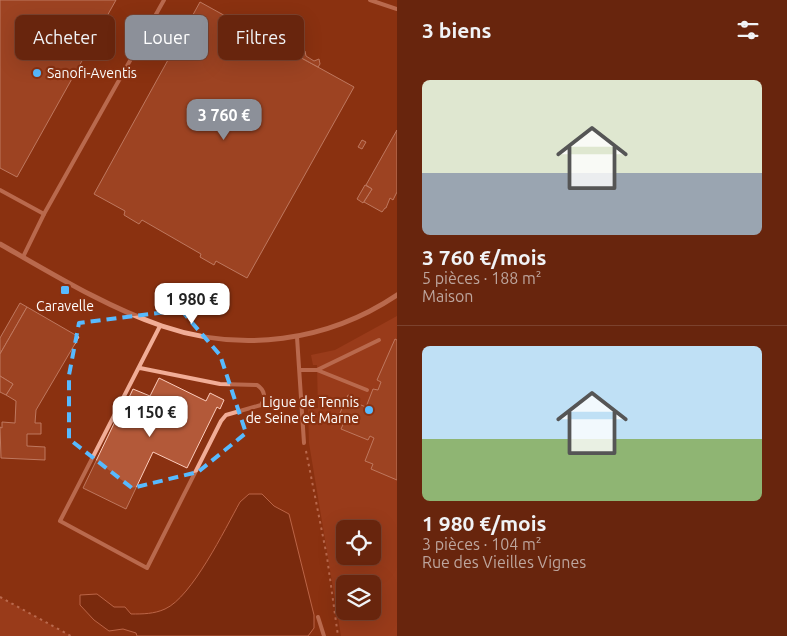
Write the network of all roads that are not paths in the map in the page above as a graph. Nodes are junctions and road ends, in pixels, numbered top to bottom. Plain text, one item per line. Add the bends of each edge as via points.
1 (164, 0) edge
2 (370, 0) edge
3 (397, 9) edge
4 (0, 190) edge
5 (44, 214) junction
6 (0, 244) edge
7 (23, 257) junction
8 (397, 295) edge
9 (160, 326) junction
10 (297, 337) junction
11 (379, 340) dead end
12 (140, 368) junction
13 (301, 370) junction
14 (317, 370) junction
15 (367, 390) dead end
16 (304, 443) road end
17 (318, 617) dead end
18 (324, 636) edge

1 - 5 lane
2 - 3 lane
4 - 5 lane
5 - 7 lane
6 - 7 street
7 - 9 street via 106,302
8 - 10 street via 353,320
9 - 10 street via 194,336 227,340 274,341
9 - 12 lane
10 - 13 lane
11 - 14 lane
12 - 12 lane via 60,522 147,568 221,421 226,415 261,405 264,392 257,385 220,384
13 - 14 lane
13 - 16 lane
14 - 15 lane
17 - 18 lane

